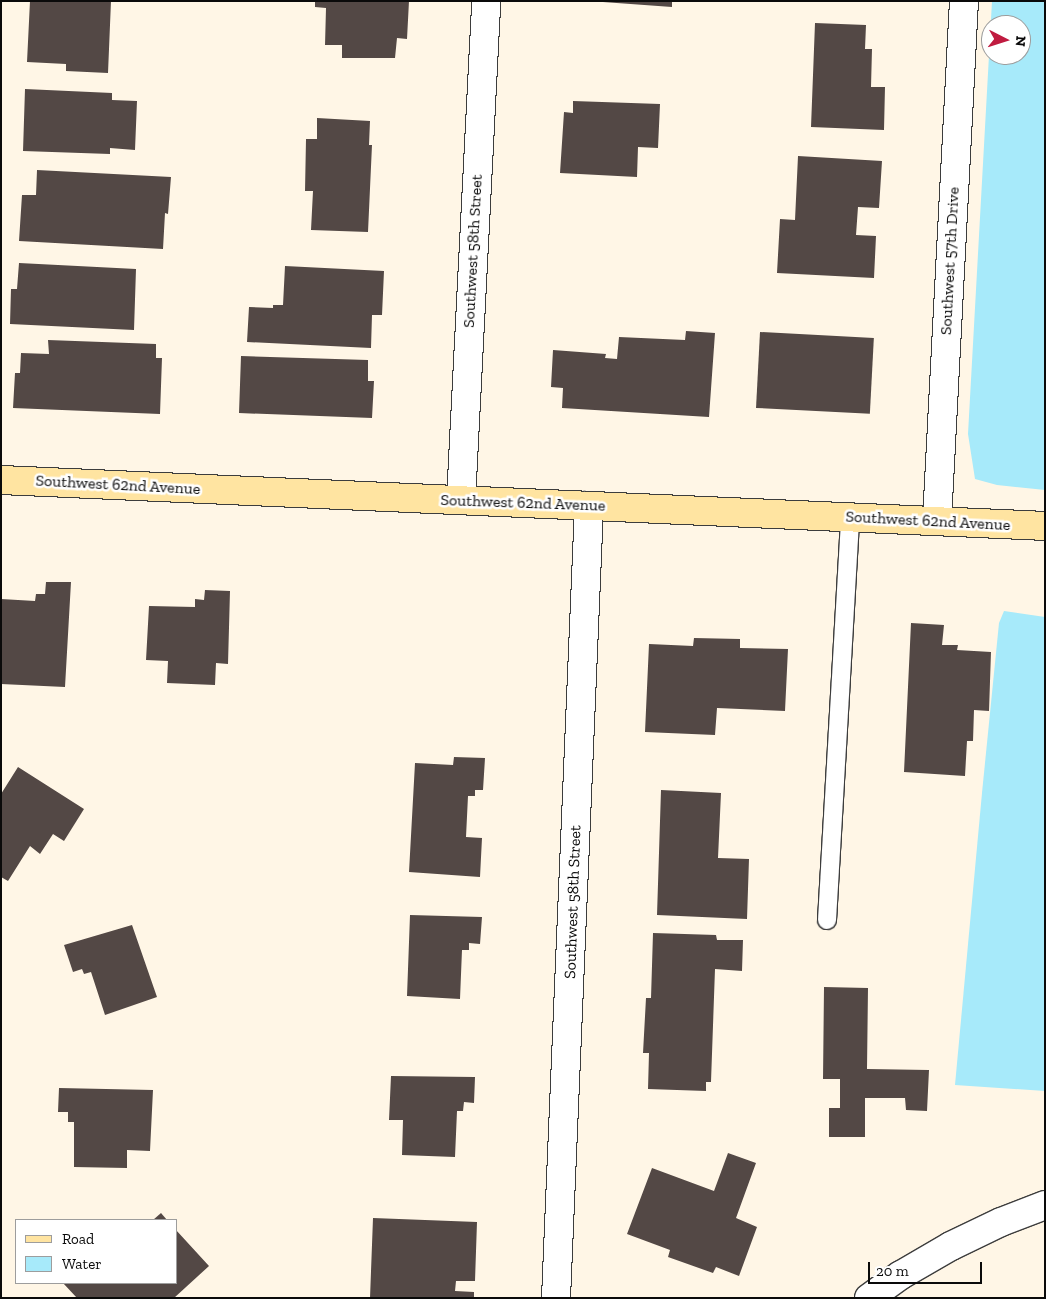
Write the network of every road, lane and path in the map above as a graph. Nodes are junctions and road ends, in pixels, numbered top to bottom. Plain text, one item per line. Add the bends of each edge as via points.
1 (486, 1) edge
2 (964, 1) edge
3 (1, 480) edge
4 (461, 500) junction
5 (589, 506) junction
6 (850, 517) junction
7 (937, 521) junction
8 (1045, 526) edge
9 (827, 920) dead end
10 (1045, 1205) edge
11 (556, 1298) edge
12 (869, 1298) edge

1 - 4 street, Southwest 58th Street
2 - 7 street, Southwest 57th Drive
3 - 4 street, Southwest 62nd Avenue
4 - 5 street, Southwest 62nd Avenue
5 - 6 street, Southwest 62nd Avenue
5 - 11 street, Southwest 58th Street
6 - 7 street, Southwest 62nd Avenue
6 - 9 lane
7 - 8 street, Southwest 62nd Avenue
10 - 12 street via 951,1246

